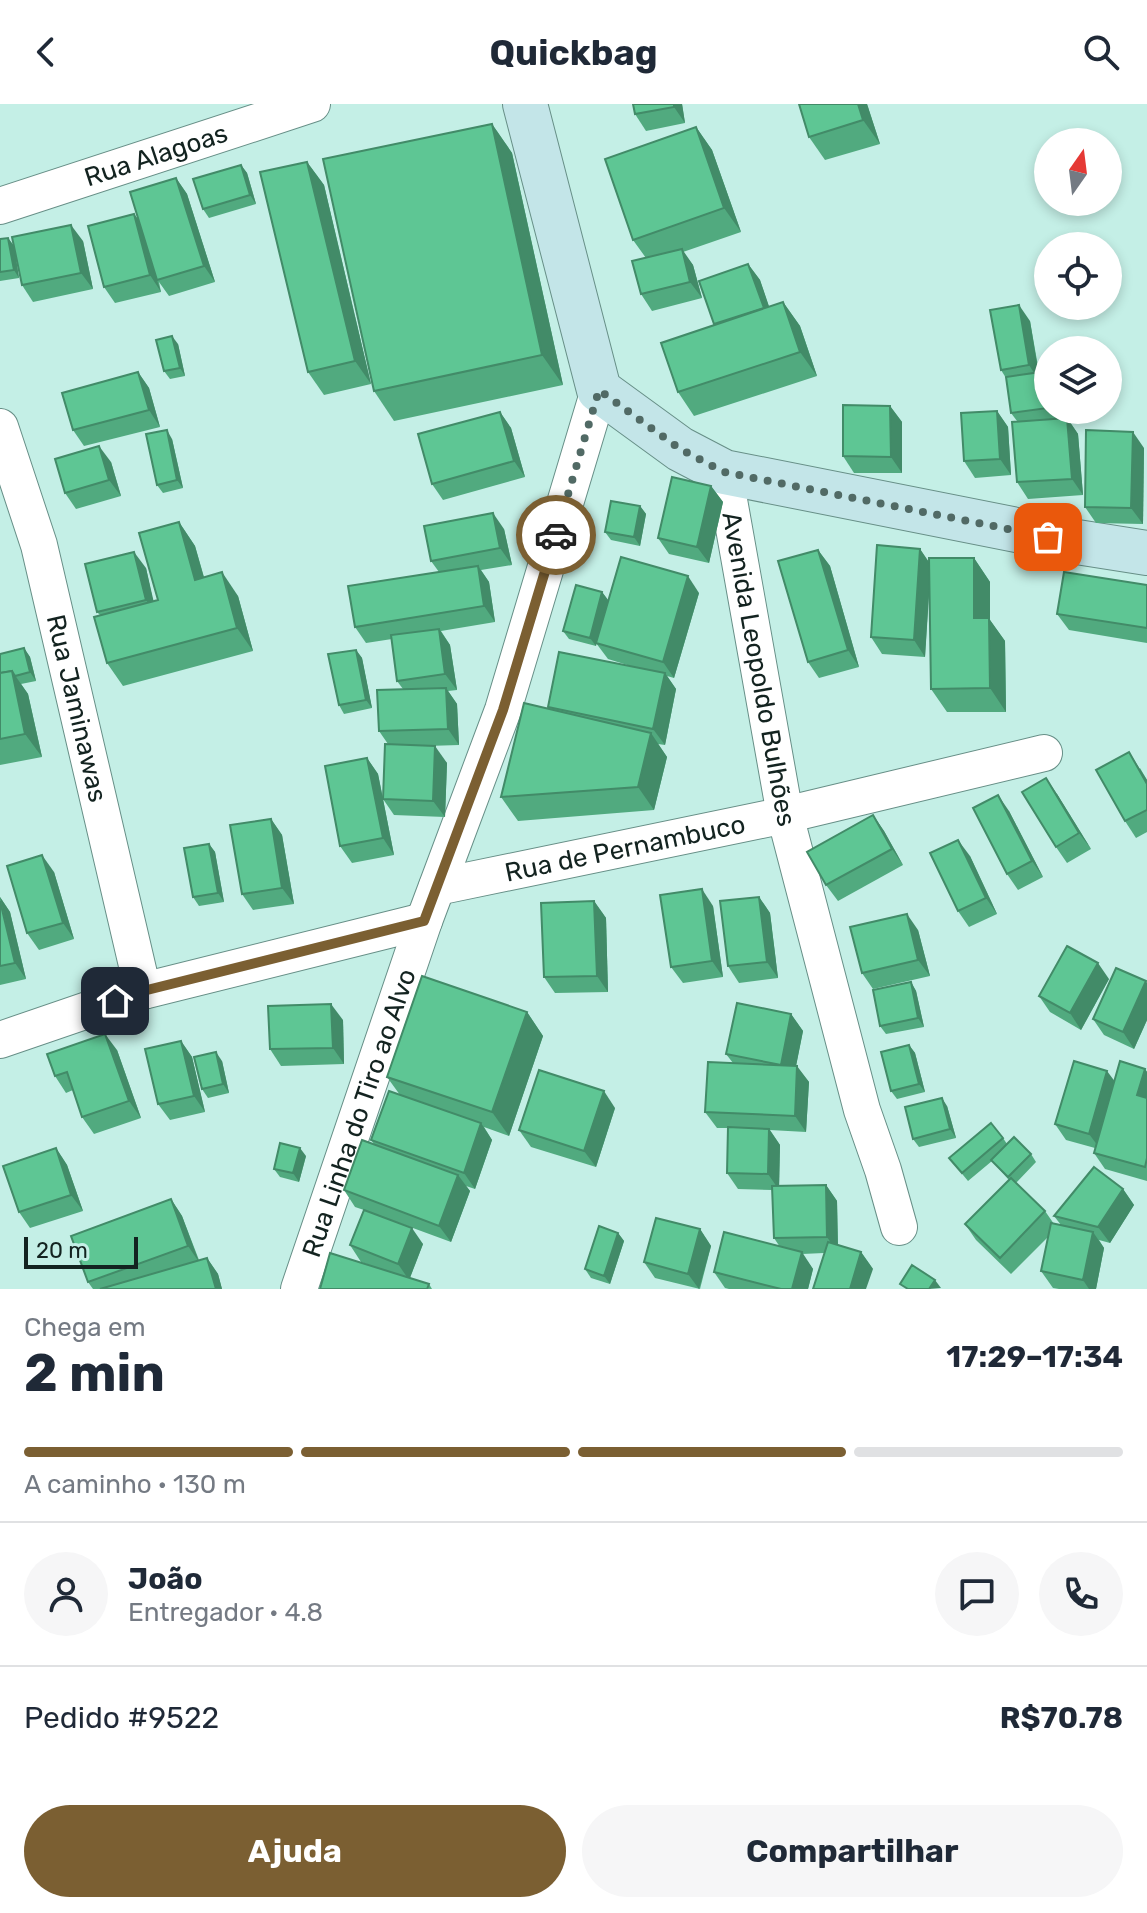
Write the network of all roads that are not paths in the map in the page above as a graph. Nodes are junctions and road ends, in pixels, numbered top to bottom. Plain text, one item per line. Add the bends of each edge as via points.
1 (312, 104) edge
2 (525, 104) edge
3 (0, 206) edge
4 (599, 390) junction
5 (0, 427) edge
6 (724, 472) junction
7 (1147, 553) edge
8 (1044, 753) dead end
9 (785, 815) junction
10 (437, 887) junction
11 (424, 921) junction
12 (143, 991) junction
13 (0, 1040) edge
14 (899, 1227) dead end
15 (299, 1289) edge

1 - 3 street, Rua Alagoas
2 - 4 street
4 - 6 street via 680,449
4 - 10 street, Rua Linha do Tiro ao Alvo via 503,710
5 - 12 street, Rua Jaminawas via 39,545
6 - 7 street
6 - 9 street, Avenida Leopoldo Bulhões
8 - 9 street, Rua de Pernambuco
9 - 10 street, Rua de Pernambuco
9 - 14 street, Avenida Leopoldo Bulhões via 862,1110
10 - 11 street, Rua Linha do Tiro ao Alvo
11 - 12 street
11 - 15 street, Rua Linha do Tiro ao Alvo
12 - 13 street

